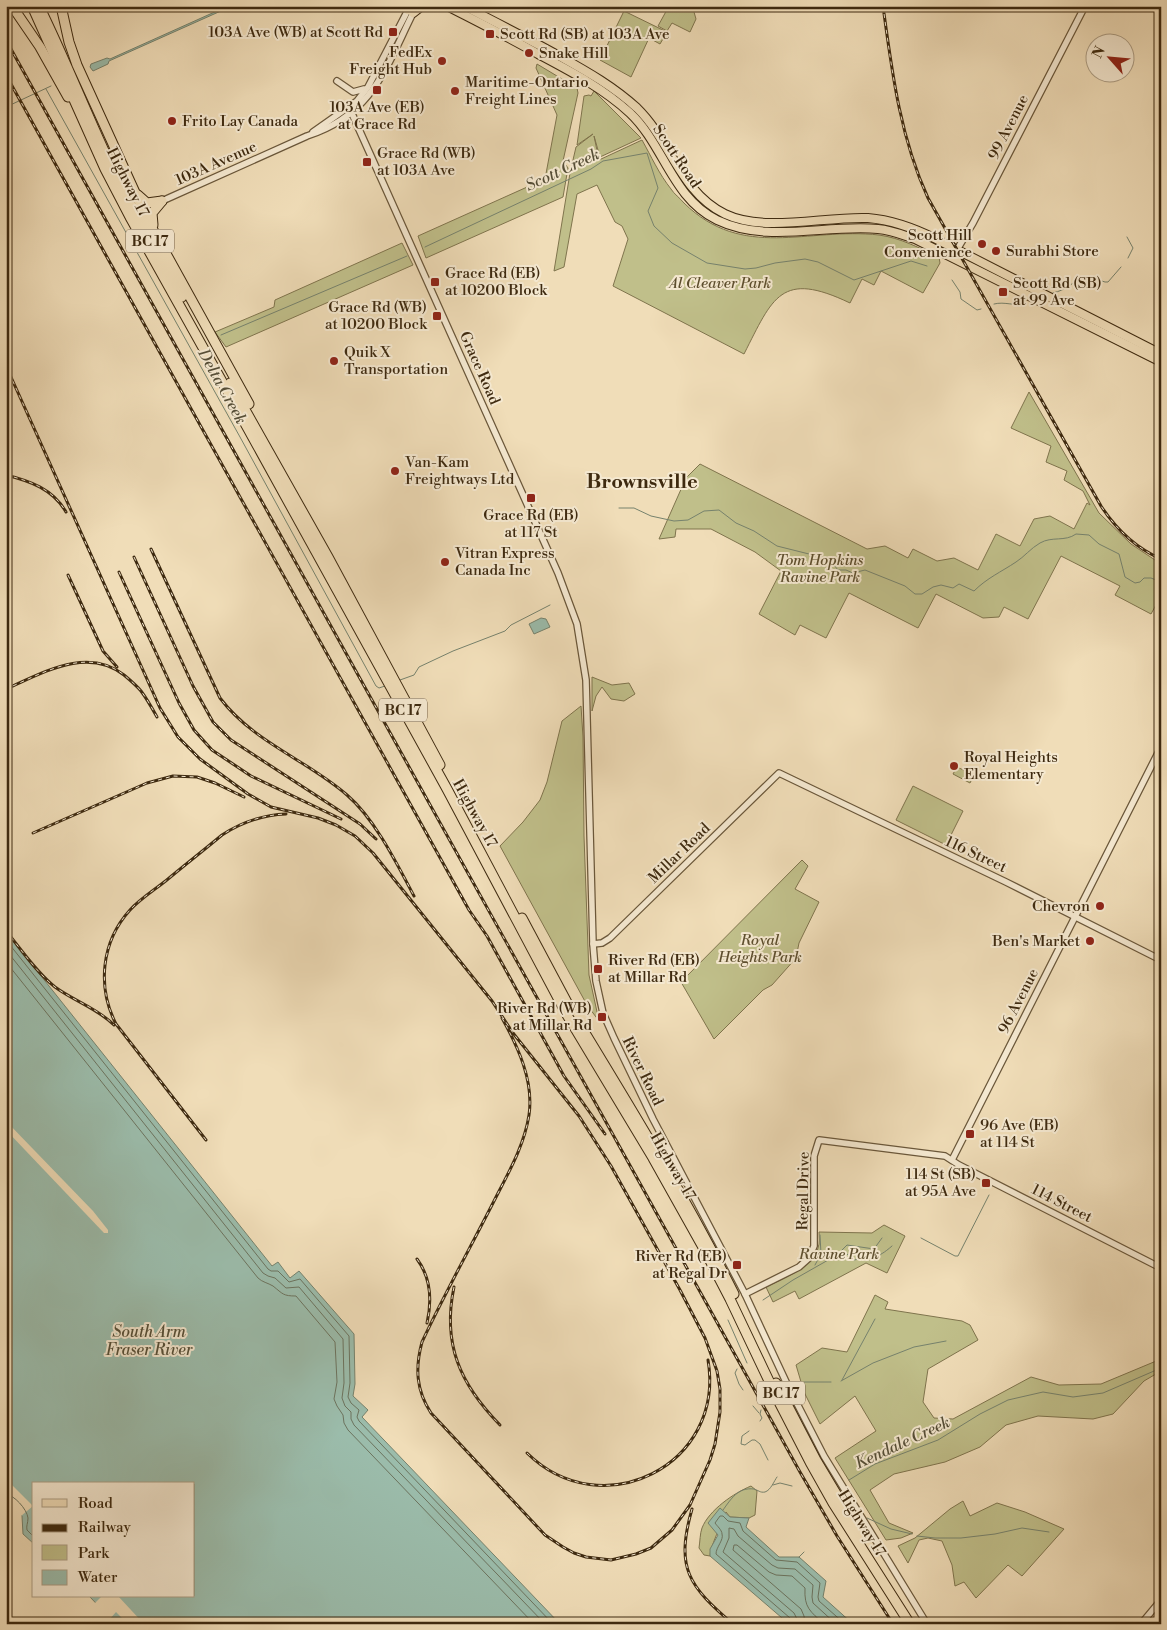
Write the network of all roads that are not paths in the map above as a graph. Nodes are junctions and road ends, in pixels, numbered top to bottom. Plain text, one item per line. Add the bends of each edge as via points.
1 (12, 6) edge
2 (32, 6) edge
3 (39, 6) edge
4 (61, 6) edge
5 (422, 6) edge
6 (447, 6) edge
7 (464, 6) edge
8 (1085, 6) edge
9 (411, 8) edge
10 (337, 81) dead end
11 (368, 87) junction
12 (350, 110) junction
13 (105, 169) junction
14 (130, 183) junction
15 (162, 201) junction
16 (157, 235) junction
17 (954, 254) junction
18 (1161, 354) edge
19 (1161, 362) edge
20 (278, 467) junction
21 (581, 642) joint
22 (1161, 747) edge
23 (779, 773) joint
24 (1075, 916) junction
25 (593, 944) junction
26 (1161, 960) edge
27 (819, 1140) joint
28 (952, 1160) junction
29 (1161, 1268) edge
30 (745, 1294) junction
31 (1161, 1600) edge
32 (910, 1624) edge
33 (917, 1624) edge
34 (927, 1624) edge
35 (1141, 1624) edge

1 - 13 highway via 40,47
2 - 13 highway, Highway 17 / BC 17
3 - 20 highway, Highway 17 / BC 17 via 136,214
4 - 14 highway via 77,65
5 - 9 main road
6 - 17 main road, Scott Road via 595,86 614,100 647,134 682,190 699,208 716,219 757,231 880,229
7 - 17 main road, Scott Road via 597,77 638,109 654,128 691,188 721,212 740,220 764,223 857,218 881,220 924,233
8 - 17 street, 99 Avenue
9 - 11 street, 103A Avenue
9 - 12 street, 103A Avenue via 381,77 362,105
10 - 11 street via 352,92
11 - 12 street, 103A Avenue
12 - 15 street, 103A Avenue via 319,132
12 - 21 street, Grace Road via 558,573
13 - 32 highway, Highway 17 / BC 17 via 452,798 557,998 704,1249 810,1462
14 - 15 highway via 144,202
14 - 16 highway
15 - 16 highway via 151,216
16 - 20 highway via 248,403
17 - 18 main road
17 - 19 main road
20 - 33 highway, Highway 17 / BC 17 via 572,1012 661,1157 711,1248 816,1460
21 - 25 street, River Road via 586,680
22 - 24 street, 96 Avenue
23 - 24 street, 116 Street
23 - 25 street, Millar Road via 610,938
24 - 26 street, 116 Street
24 - 28 street, 96 Avenue
25 - 30 street, River Road via 599,998 611,1033
27 - 28 street, 114 Street via 939,1154
27 - 30 street, Regal Drive via 814,1156 814,1246 811,1255 799,1267
28 - 29 street, 114 Street
30 - 34 street, River Road via 824,1456
31 - 35 street

